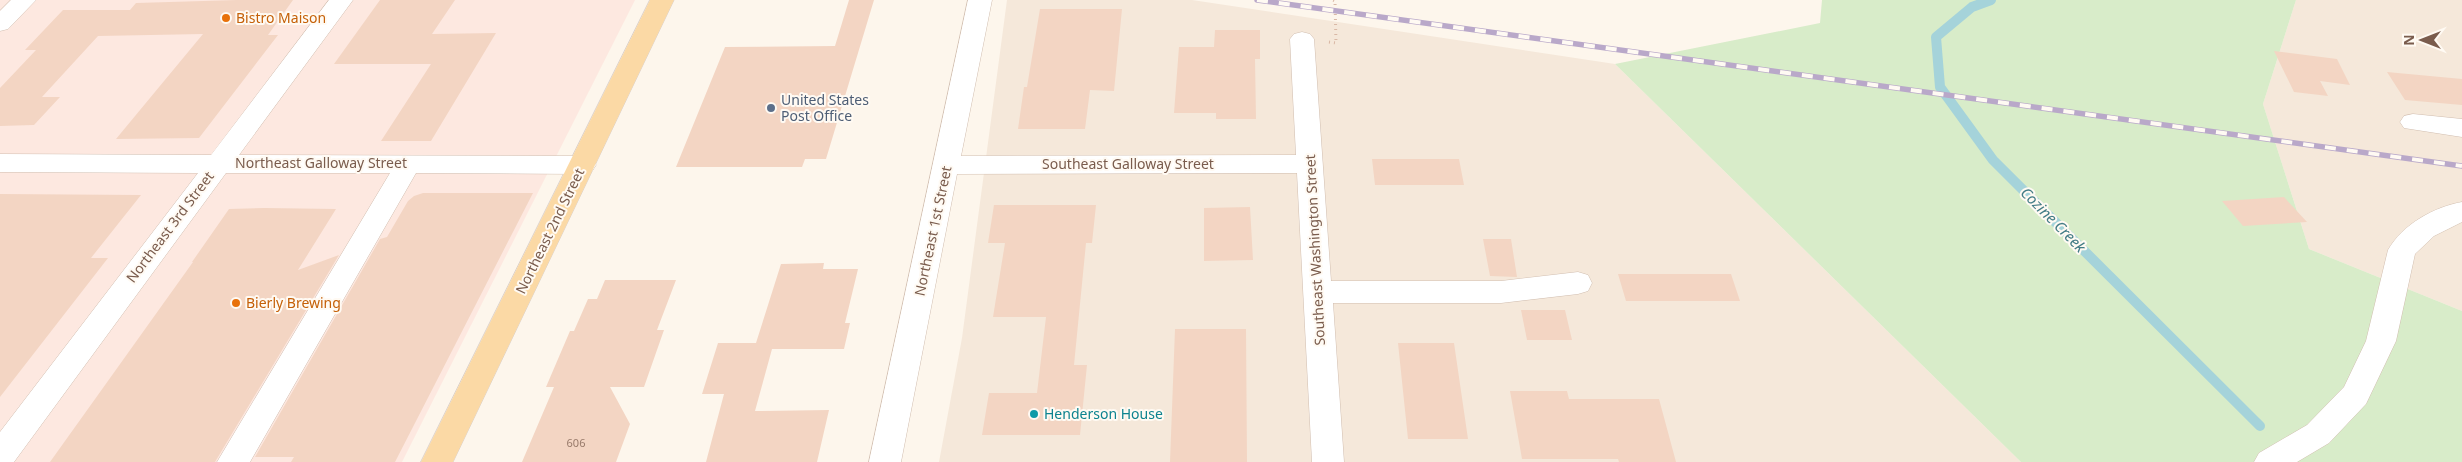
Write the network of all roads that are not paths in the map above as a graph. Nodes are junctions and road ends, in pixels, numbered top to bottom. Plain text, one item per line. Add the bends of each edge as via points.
1 (24, 0) edge
2 (341, 0) edge
3 (662, 0) edge
4 (980, 0) edge
5 (0, 24) edge
6 (1302, 39) dead end
7 (2413, 122) dead end
8 (2462, 128) edge
9 (219, 162) junction
10 (0, 163) edge
11 (409, 164) junction
12 (1310, 164) junction
13 (583, 165) junction
14 (946, 165) junction
15 (2462, 212) edge
16 (1578, 283) dead end
17 (1318, 292) junction
18 (0, 456) edge
19 (233, 462) edge
20 (437, 462) edge
21 (885, 462) edge
22 (1328, 462) edge
23 (2270, 462) edge

1 - 5 street
2 - 9 street, Northeast 3rd Street
3 - 13 main road, Northeast 2nd Street
4 - 14 street, Northeast 1st Street
6 - 12 street, Southeast Washington Street
7 - 8 street
9 - 10 street, Northeast Galloway Street
9 - 11 street, Northeast Galloway Street
9 - 18 street, Northeast 3rd Street
11 - 13 street, Northeast Galloway Street
11 - 19 street
12 - 14 street, Southeast Galloway Street
12 - 17 street, Southeast Washington Street
13 - 20 main road, Northeast 2nd Street
14 - 21 street, Northeast 1st Street
15 - 23 street via 2450,214 2424,229 2402,250 2381,341 2354,395 2318,434
16 - 17 street via 1501,292
17 - 22 street, Southeast Washington Street

